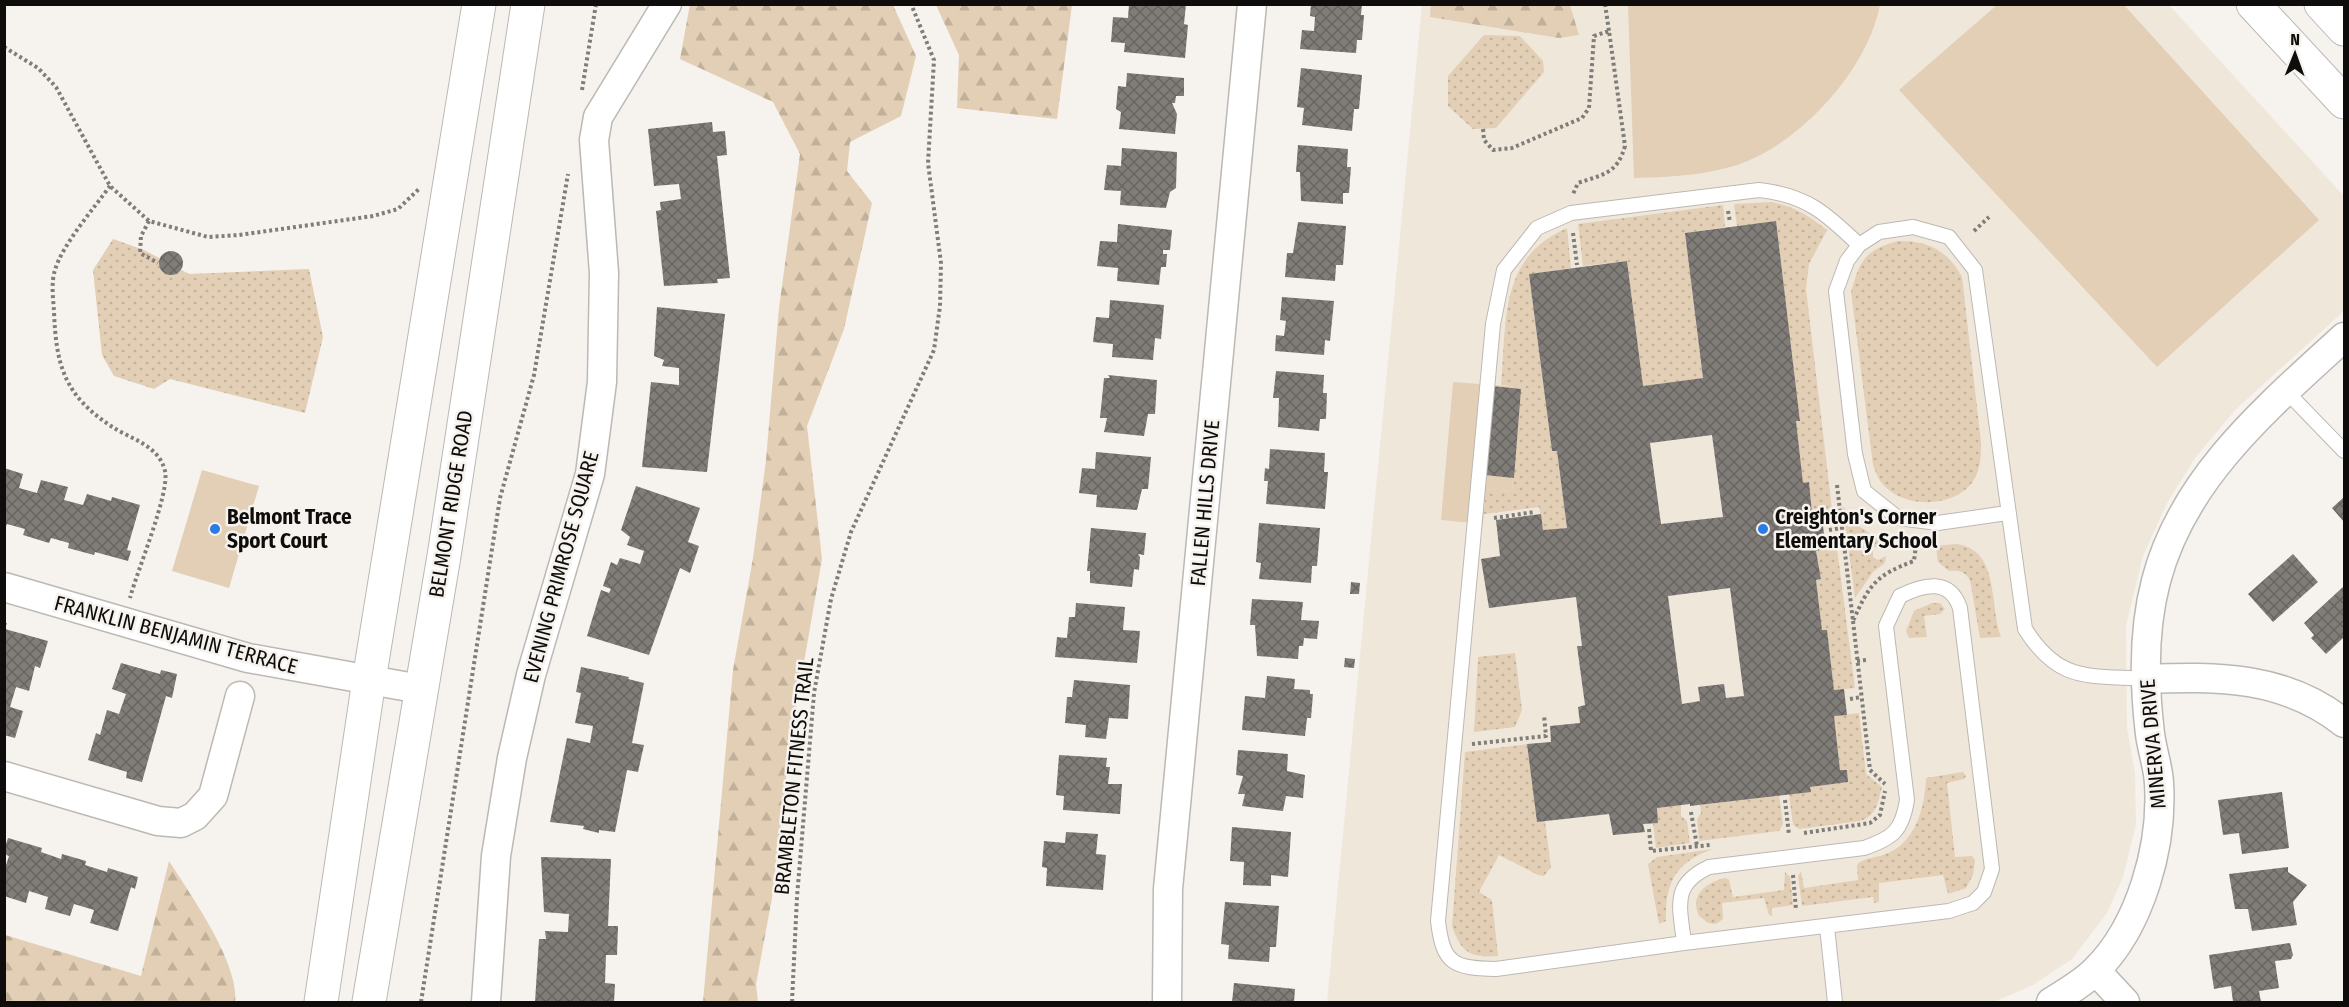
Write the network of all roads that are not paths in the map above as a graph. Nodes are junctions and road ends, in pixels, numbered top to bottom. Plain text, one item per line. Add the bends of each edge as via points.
1 (479, 4) edge
2 (528, 4) edge
3 (667, 4) edge
4 (1252, 4) edge
5 (2253, 4) edge
6 (2322, 4) edge
7 (2344, 29) edge
8 (2344, 102) edge
9 (1859, 245) junction
10 (2344, 337) edge
11 (2286, 391) junction
12 (2344, 451) edge
13 (2007, 513) junction
14 (4, 588) edge
15 (2146, 679) junction
16 (369, 680) junction
17 (420, 689) junction
18 (240, 696) dead end
19 (2344, 723) edge
20 (4, 776) edge
21 (1827, 927) junction
22 (1684, 943) junction
23 (2096, 971) junction
24 (321, 1002) edge
25 (369, 1002) edge
26 (486, 1002) edge
27 (1167, 1002) edge
28 (1835, 1002) edge
29 (2051, 1002) edge
30 (2125, 1002) edge

1 - 16 main road
2 - 17 main road, BELMONT RIDGE ROAD
3 - 26 street, EVENING PRIMROSE SQUARE via 598,117 594,140 604,273 602,382 590,474 531,675 512,758 496,856
4 - 27 street, FALLEN HILLS DRIVE via 1168,889
5 - 8 main road
6 - 7 main road
9 - 13 lane via 1879,232 1913,227 1948,237 1975,270
9 - 13 lane via 1847,261 1836,291 1855,454 1864,491 1898,518 1938,523
9 - 22 lane via 1806,201 1759,190 1571,213 1537,228 1504,270 1493,324 1453,747 1438,921 1441,947 1453,962 1469,968 1496,969
10 - 11 street, MINERVA DRIVE
11 - 12 lane
11 - 15 street, MINERVA DRIVE via 2215,464 2175,530 2154,590
13 - 15 lane via 2025,629 2039,651 2057,666 2079,673
14 - 16 street, FRANKLIN BENJAMIN TERRACE via 248,658
15 - 19 street via 2240,680 2288,690 2327,709
15 - 23 street, MINERVA DRIVE via 2159,780 2160,822 2142,893 2125,931
16 - 17 street, FRANKLIN BENJAMIN TERRACE
16 - 24 main road
17 - 25 main road, BELMONT RIDGE ROAD
18 - 20 street via 213,796 195,816 181,823 158,821
21 - 22 lane
21 - 22 lane via 1949,911 1972,903 1984,892 1992,869 1960,608 1956,595 1943,587 1927,586 1900,596 1886,626 1907,800 1897,831 1864,848 1709,867 1694,874 1683,884 1680,899
21 - 28 lane
23 - 29 street, MINERVA DRIVE
23 - 30 street

